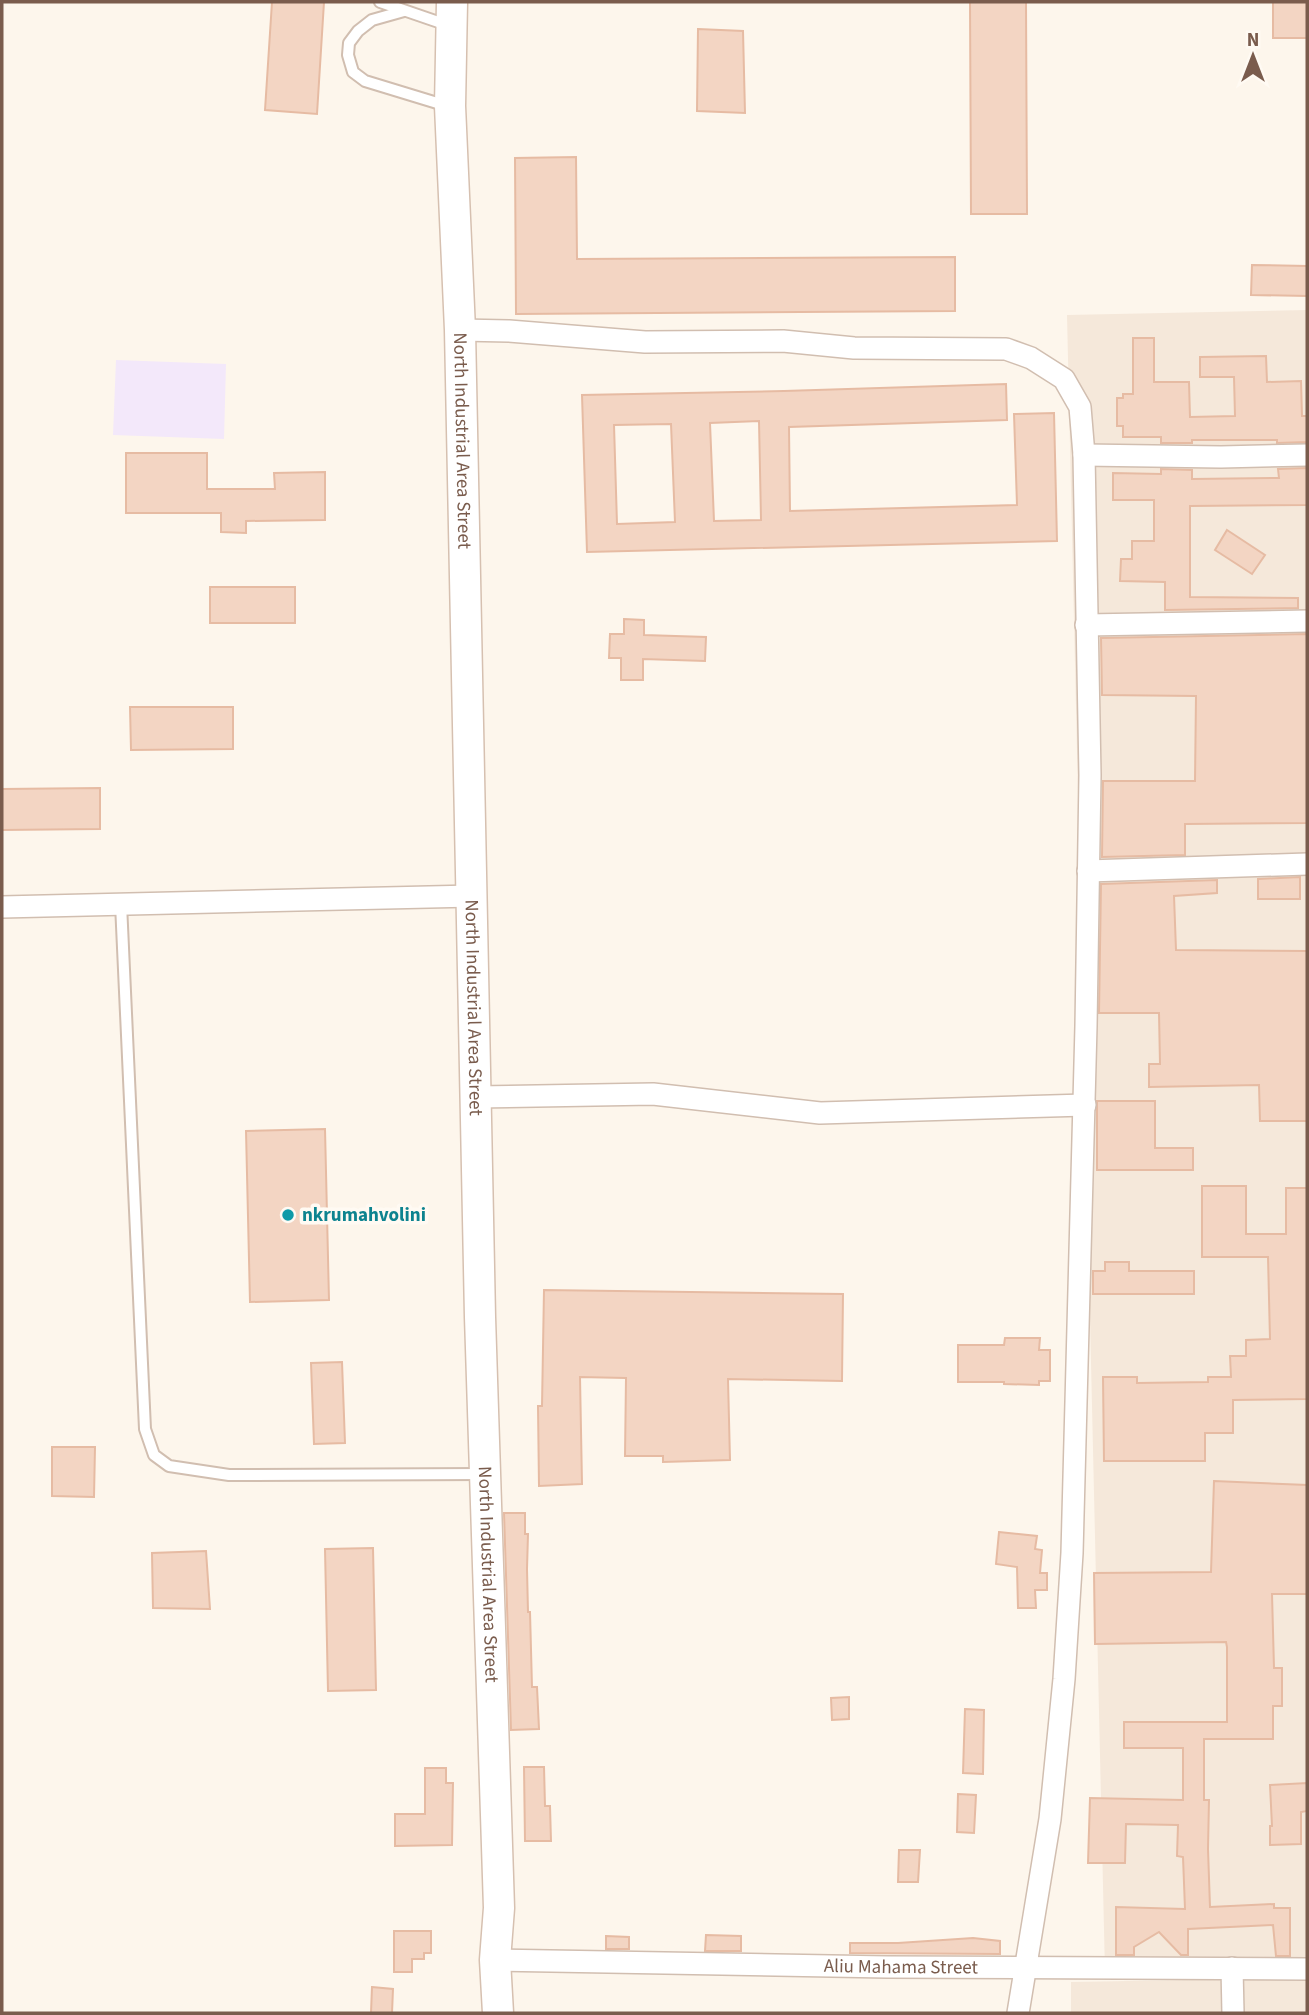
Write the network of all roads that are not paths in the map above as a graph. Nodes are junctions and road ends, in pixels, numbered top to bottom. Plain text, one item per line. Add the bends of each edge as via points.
1 (380, 2) edge
2 (404, 11) junction
3 (452, 14) edge
4 (450, 106) junction
5 (460, 330) junction
6 (1084, 455) junction
7 (1307, 455) edge
8 (1307, 621) edge
9 (1087, 625) junction
10 (1307, 864) edge
11 (1088, 871) junction
12 (473, 896) junction
13 (121, 904) junction
14 (2, 907) edge
15 (476, 1097) junction
16 (1085, 1105) junction
17 (485, 1474) junction
18 (495, 1960) junction
19 (1025, 1968) junction
20 (1232, 1968) junction
21 (1307, 1969) edge
22 (498, 2013) edge
23 (1018, 2013) edge
24 (1233, 2013) edge

1 - 2 lane
2 - 3 lane
2 - 4 lane via 372,20 358,31 349,43 353,72 365,81
3 - 4 main road, North Industrial Area Street
4 - 5 main road, North Industrial Area Street
5 - 6 street via 645,341 1006,349 1064,379 1080,407
5 - 12 main road, North Industrial Area Street
6 - 7 street
6 - 9 street
8 - 9 street
9 - 11 street
10 - 11 street
11 - 16 street
12 - 13 street
12 - 15 main road, North Industrial Area Street
13 - 14 street
13 - 17 lane via 145,1429 154,1455 169,1466 229,1475
15 - 16 street via 653,1094 820,1112
15 - 17 main road, North Industrial Area Street
16 - 19 street via 1069,1618 1050,1819
17 - 18 main road, North Industrial Area Street via 499,1908
18 - 19 street, Aliu Mahama Street
18 - 22 main road, North Industrial Area Street
19 - 20 street, Aliu Mahama Street
19 - 23 street
20 - 21 street, Aliu Mahama Street
20 - 24 street

